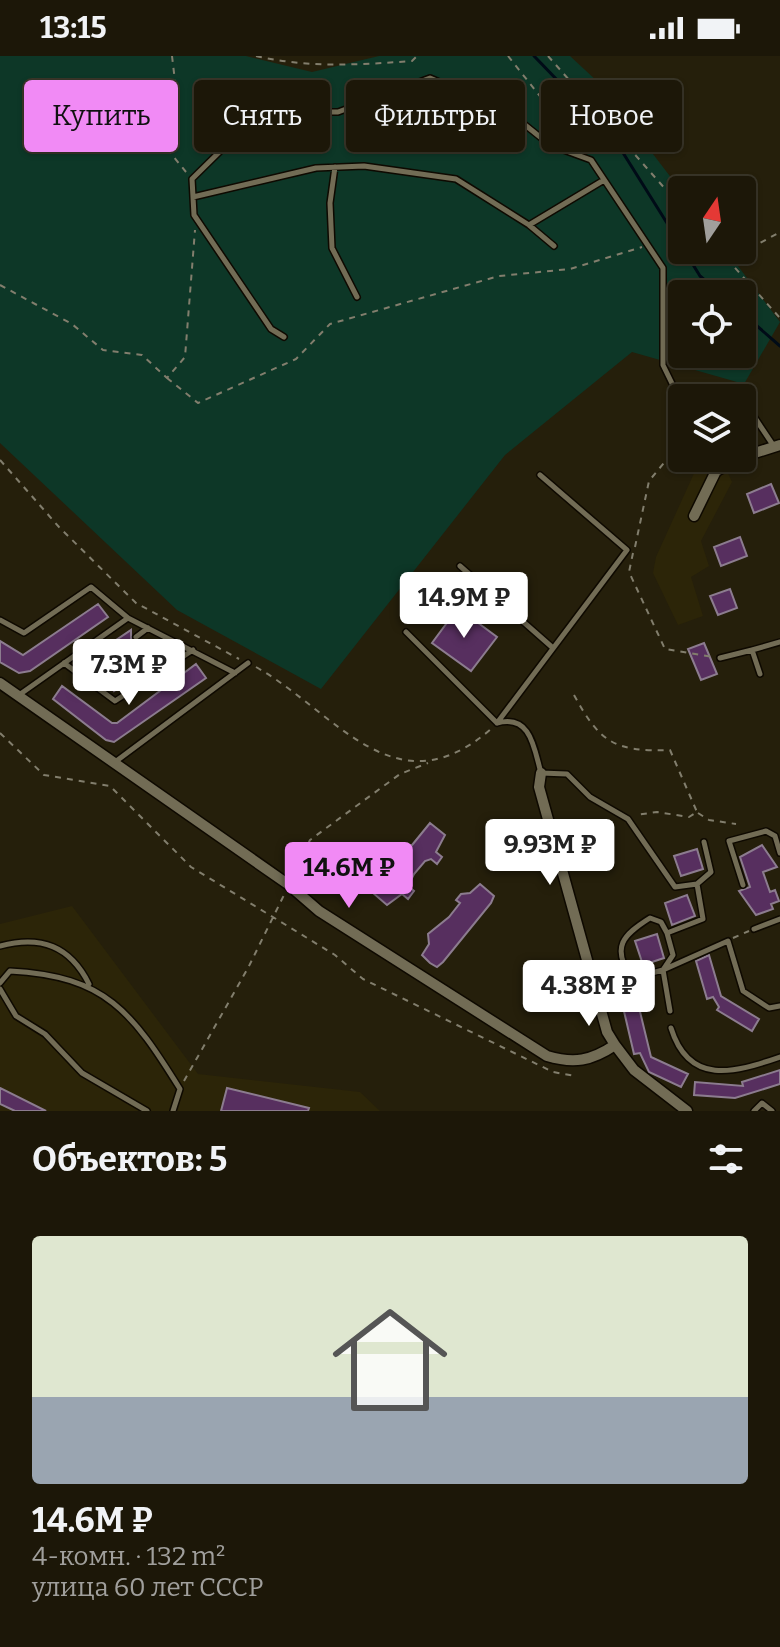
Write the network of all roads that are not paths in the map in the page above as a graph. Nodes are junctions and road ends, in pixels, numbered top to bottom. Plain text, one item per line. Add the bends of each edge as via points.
1 (335, 167) junction
2 (604, 180) junction
3 (193, 197) junction
4 (529, 225) junction
5 (554, 246) dead end
6 (357, 297) dead end
7 (284, 337) dead end
8 (672, 384) edge
9 (756, 419) edge
10 (776, 445) edge
11 (756, 452) edge
12 (716, 472) edge
13 (540, 475) dead end
14 (694, 516) dead end
15 (460, 566) dead end
16 (128, 618) junction
17 (0, 620) edge
18 (148, 628) junction
19 (406, 632) dead end
20 (136, 637) dead end
21 (780, 642) edge
22 (553, 648) junction
23 (193, 650) junction
24 (752, 650) junction
25 (720, 658) road end
26 (64, 663) junction
27 (248, 663) road end
28 (235, 673) junction
29 (760, 674) dead end
30 (0, 683) edge
31 (18, 695) junction
32 (497, 723) junction
33 (114, 763) junction
34 (541, 773) junction
35 (704, 842) dead end
36 (780, 853) edge
37 (697, 884) junction
38 (743, 885) dead end
39 (780, 919) edge
40 (754, 929) road end
41 (667, 933) junction
42 (0, 946) edge
43 (663, 970) junction
44 (631, 977) junction
45 (89, 985) junction
46 (0, 986) edge
47 (599, 997) junction
48 (780, 1006) edge
49 (670, 1011) dead end
50 (671, 1028) dead end
51 (615, 1045) junction
52 (780, 1057) edge
53 (147, 1111) edge
54 (173, 1111) edge
55 (687, 1111) edge
56 (754, 1111) edge
57 (772, 1111) edge

1 - 3 lane
1 - 4 lane via 456,179
1 - 6 lane via 332,248
2 - 3 lane via 591,160 550,145 509,112 430,78 338,112 260,112 192,179
2 - 4 lane
2 - 8 lane via 663,268 663,365
3 - 7 lane via 194,215 271,329
4 - 5 lane
9 - 10 lane
10 - 11 street
12 - 14 street
13 - 22 lane via 627,550
15 - 22 lane
16 - 17 lane via 91,587 24,633
16 - 18 lane
16 - 26 lane
18 - 20 lane
18 - 23 lane
19 - 32 lane
21 - 24 lane
22 - 32 lane
23 - 26 lane via 115,701
23 - 28 lane
24 - 25 lane
24 - 29 lane
26 - 31 lane
27 - 28 lane
28 - 33 lane
30 - 31 street
31 - 33 street
32 - 34 lane via 521,723 531,736
33 - 51 street via 319,911 547,1056 571,1063 599,1056
34 - 37 lane via 567,774 590,797 628,819 675,887
34 - 47 street via 539,787
35 - 37 lane via 711,872
36 - 38 lane via 775,836 766,831 729,841
37 - 41 lane via 703,919
39 - 40 lane
41 - 43 lane via 673,955
41 - 44 lane via 661,922 650,918 630,931 620,961
42 - 45 lane via 50,943 81,968
43 - 44 lane
43 - 48 lane via 728,941 743,991 769,1008
43 - 49 lane
44 - 47 lane
45 - 46 lane via 39,972 10,971
45 - 54 lane via 118,1004 142,1032 180,1089
46 - 53 lane via 16,1016 45,1034 82,1073
47 - 51 street
50 - 52 lane via 684,1057 709,1071 740,1069
51 - 55 street via 634,1070
56 - 57 lane via 762,1103

